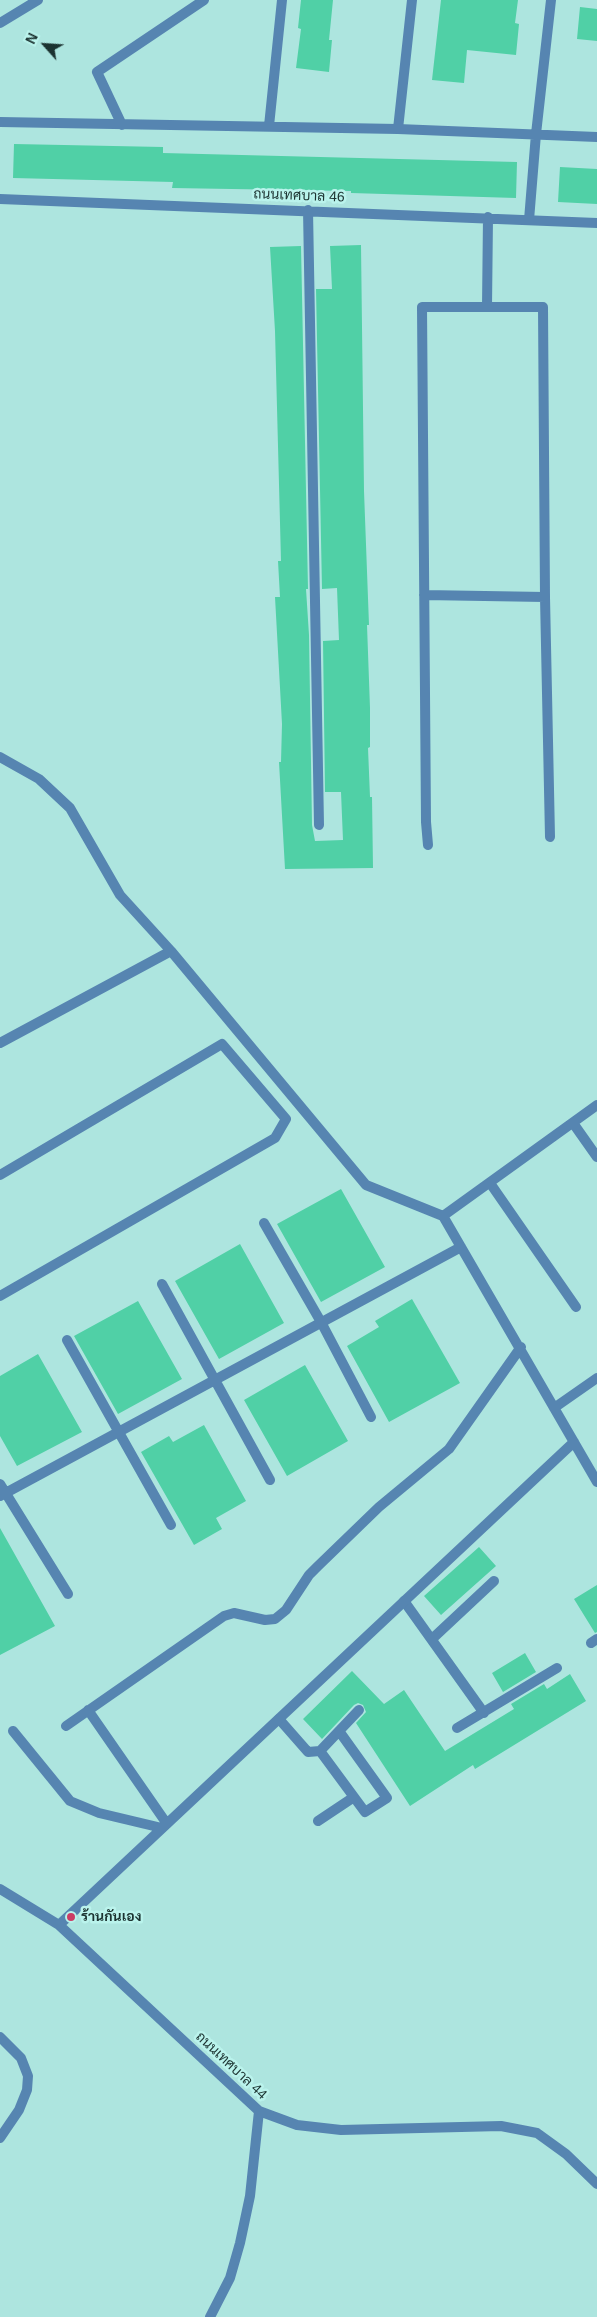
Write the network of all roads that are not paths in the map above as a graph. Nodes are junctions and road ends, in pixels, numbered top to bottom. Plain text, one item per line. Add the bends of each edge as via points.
1 (38, 0) edge
2 (204, 0) edge
3 (282, 0) edge
4 (412, 0) edge
5 (551, 0) edge
6 (0, 23) edge
7 (0, 122) edge
8 (122, 125) junction
9 (268, 126) junction
10 (398, 129) junction
11 (536, 134) junction
12 (597, 137) edge
13 (0, 199) edge
14 (308, 210) junction
15 (488, 217) junction
16 (529, 220) junction
17 (597, 223) edge
18 (487, 307) junction
19 (424, 595) junction
20 (545, 597) junction
21 (0, 757) edge
22 (319, 825) dead end
23 (550, 837) dead end
24 (428, 845) dead end
25 (170, 951) junction
26 (0, 1042) edge
27 (597, 1105) edge
28 (573, 1123) junction
29 (597, 1157) edge
30 (0, 1175) edge
31 (490, 1183) junction
32 (443, 1216) junction
33 (264, 1223) dead end
34 (461, 1247) junction
35 (162, 1284) dead end
36 (0, 1296) edge
37 (576, 1307) dead end
38 (321, 1322) junction
39 (67, 1340) dead end
40 (521, 1347) junction
41 (597, 1378) edge
42 (214, 1380) junction
43 (554, 1408) junction
44 (371, 1417) dead end
45 (119, 1432) junction
46 (574, 1442) junction
47 (270, 1480) dead end
48 (597, 1482) edge
49 (0, 1484) edge
50 (2, 1495) edge
51 (171, 1524) dead end
52 (494, 1581) dead end
53 (68, 1594) dead end
54 (404, 1600) junction
55 (432, 1639) junction
56 (557, 1668) dead end
57 (88, 1710) junction
58 (359, 1710) dead end
59 (484, 1712) junction
60 (279, 1719) junction
61 (66, 1726) dead end
62 (457, 1728) dead end
63 (13, 1731) dead end
64 (339, 1731) junction
65 (320, 1751) junction
66 (354, 1797) junction
67 (318, 1821) dead end
68 (164, 1826) junction
69 (0, 1889) edge
70 (59, 1925) junction
71 (0, 2037) edge
72 (259, 2111) junction
73 (0, 2138) edge
74 (597, 2184) edge
75 (210, 2317) edge

1 - 6 street
2 - 8 street via 97,72
3 - 9 street
4 - 10 street
5 - 11 street
7 - 8 street
8 - 9 street
9 - 10 street
10 - 11 street
11 - 12 street
11 - 16 street
13 - 14 street, ถนนเทศบาล 46
14 - 15 street, ถนนเทศบาล 46
14 - 22 street
15 - 16 street, ถนนเทศบาล 46
15 - 18 street
16 - 17 street, ถนนเทศบาล 46
18 - 19 street via 422,307
18 - 20 street via 543,307
19 - 20 street
19 - 24 street
20 - 23 street
21 - 25 street via 39,779 70,808 120,895
25 - 26 street
25 - 32 street via 366,1185
27 - 28 street
28 - 29 street
28 - 31 street
30 - 36 street via 222,1044 286,1119 275,1138
31 - 32 street
31 - 37 street
32 - 34 street
33 - 38 street
34 - 38 street
34 - 40 street
35 - 42 street
38 - 42 street
38 - 44 street
39 - 45 street
40 - 43 street
40 - 57 street via 449,1449 379,1507 318,1566 286,1610 275,1619 264,1620 234,1613 224,1616
41 - 43 street
42 - 45 street
42 - 47 street
43 - 46 street
45 - 50 street
45 - 51 street
46 - 48 street
46 - 54 street
49 - 50 street
50 - 53 street
52 - 55 street
54 - 55 street
54 - 60 street
55 - 59 street
56 - 59 street
57 - 61 street
57 - 68 street
58 - 64 street
59 - 62 street
60 - 65 street via 308,1752
60 - 68 street
63 - 68 street via 70,1802 99,1813
64 - 65 street
64 - 66 street via 387,1798 365,1812
65 - 66 street
66 - 67 street
68 - 70 street
69 - 70 street, ถนนเทศบาล 44
70 - 72 street, ถนนเทศบาล 44
71 - 73 street via 21,2058 28,2076 27,2090 19,2110
72 - 74 street, ถนนเทศบาล 44 via 297,2124 341,2130 501,2126 537,2133 566,2154
72 - 75 street via 250,2196 240,2243 230,2278

